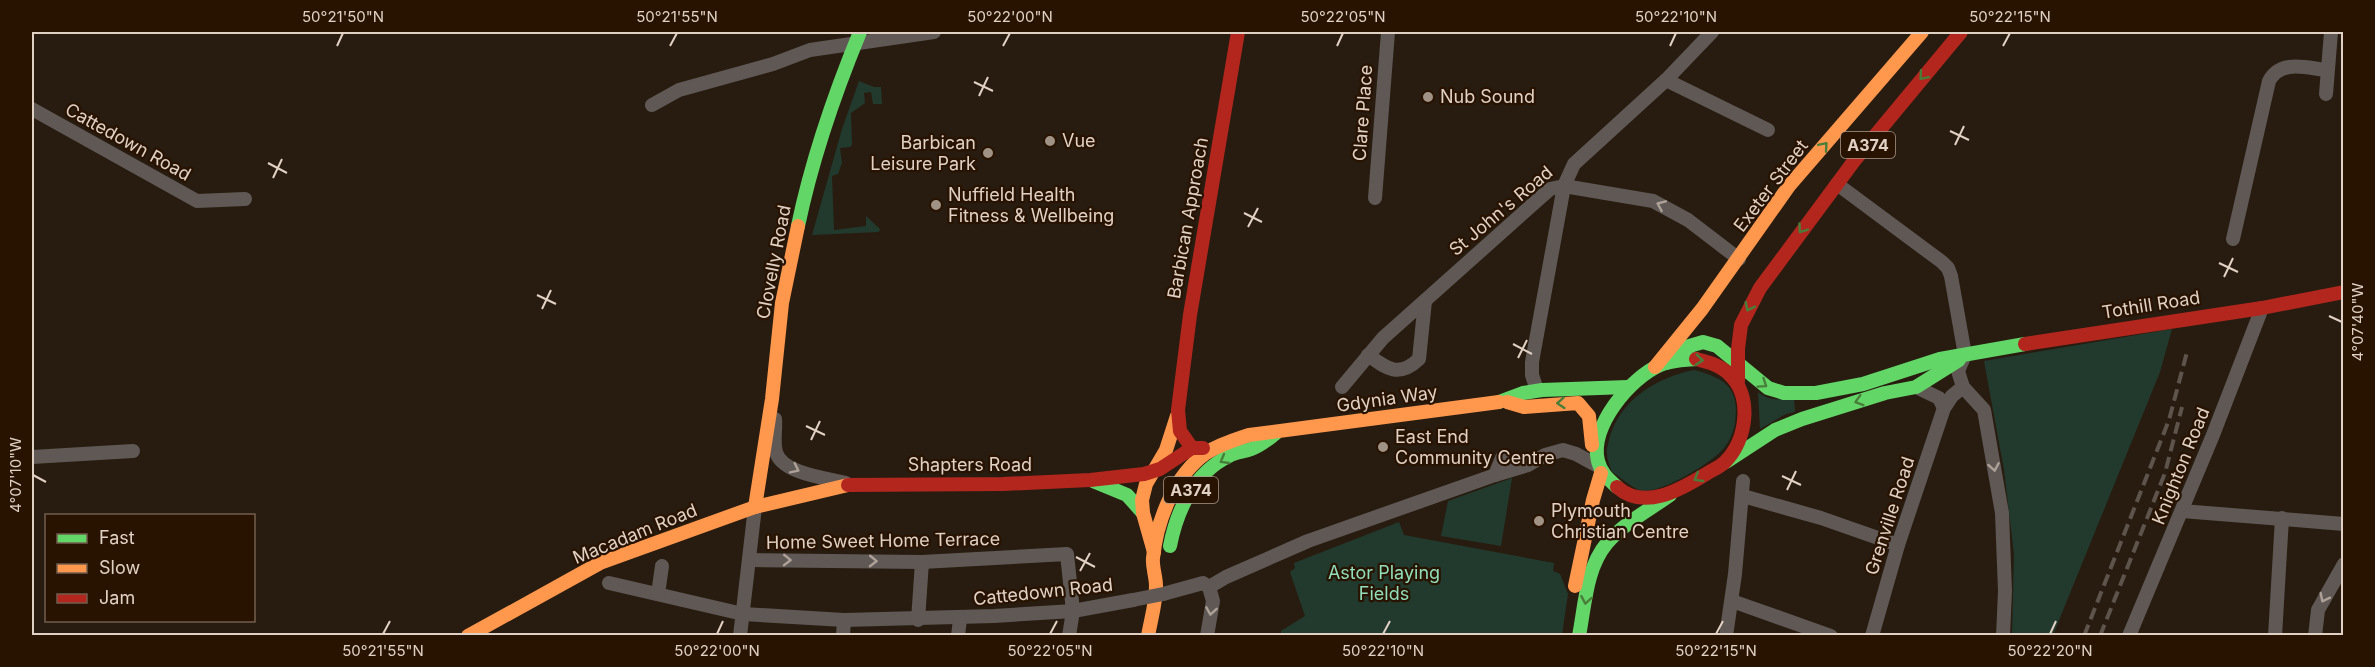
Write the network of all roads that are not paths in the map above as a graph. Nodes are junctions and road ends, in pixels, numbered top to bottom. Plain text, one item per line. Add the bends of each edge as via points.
1 (934, 32) edge
2 (1238, 32) edge
3 (1388, 32) edge
4 (1922, 32) edge
5 (1961, 32) edge
6 (2331, 32) edge
7 (1707, 33) edge
8 (858, 37) edge
9 (2327, 70) junction
10 (1666, 80) junction
11 (2326, 94) dead end
12 (652, 105) dead end
13 (32, 109) edge
14 (1768, 130) dead end
15 (1837, 183) junction
16 (1564, 186) junction
17 (1375, 198) dead end
18 (245, 199) dead end
19 (2234, 239) dead end
20 (1739, 259) junction
21 (2343, 292) edge
22 (1425, 301) junction
23 (2262, 308) junction
24 (1702, 309) junction
25 (1368, 355) junction
26 (1965, 355) junction
27 (1737, 361) junction
28 (1661, 365) junction
29 (1625, 378) junction
30 (1738, 381) junction
31 (1342, 387) dead end
32 (1916, 387) junction
33 (1963, 387) junction
34 (1537, 390) junction
35 (772, 399) junction
36 (1504, 401) junction
37 (1944, 408) junction
38 (1178, 410) junction
39 (1276, 434) junction
40 (1217, 446) junction
41 (1192, 448) junction
42 (133, 451) dead end
43 (32, 458) edge
44 (1502, 458) dead end
45 (1726, 462) junction
46 (1599, 466) junction
47 (1153, 472) junction
48 (1495, 475) junction
49 (1090, 480) junction
50 (1743, 481) dead end
51 (851, 484) junction
52 (1671, 495) junction
53 (1743, 496) junction
54 (754, 507) junction
55 (2182, 511) junction
56 (1143, 513) junction
57 (2282, 518) junction
58 (2343, 524) edge
59 (1898, 545) junction
60 (1154, 552) junction
61 (750, 560) junction
62 (922, 562) junction
63 (2343, 564) edge
64 (662, 566) dead end
65 (609, 583) dead end
66 (1156, 585) junction
67 (1209, 587) junction
68 (658, 594) junction
69 (1732, 601) junction
70 (1073, 611) junction
71 (743, 614) junction
72 (960, 619) junction
73 (844, 620) junction
74 (918, 620) junction
75 (468, 636) edge
76 (740, 636) edge
77 (843, 636) edge
78 (958, 636) edge
79 (1070, 636) edge
80 (1148, 636) edge
81 (1207, 636) edge
82 (1566, 636) edge
83 (1579, 636) edge
84 (1726, 636) edge
85 (1831, 636) edge
86 (1872, 636) edge
87 (2003, 636) edge
88 (2129, 636) edge
89 (2275, 636) edge
90 (2315, 636) edge

1 - 8 street
2 - 38 main road, Barbican Approach via 1190,315
3 - 17 street, Clare Place
20 -> 4 main road, Exeter Street / A374 via 1790,186
5 -> 15 main road, A374
6 - 9 street
7 - 10 street, St John's Road
8 - 12 street via 679,90
8 - 35 main road, Clovelly Road via 838,85 806,192 782,303
9 - 11 street
9 - 19 street via 2293,66 2273,73
10 - 14 street
10 - 16 street, St John's Road via 1574,164
13 - 18 street, Cattedown Road via 196,201
15 - 26 street via 1948,268
15 -> 27 main road, A374 via 1749,304 1740,327
20 -> 16 street via 1688,220 1653,201
16 - 22 street, St John's Road via 1550,189
16 - 34 street via 1532,362
20 - 24 main road, Exeter Street / A374
21 - 23 main road, Tothill Road
22 - 25 street, St John's Road
22 - 25 street via 1419,359 1411,367 1400,371 1388,368
23 - 26 main road, Tothill Road via 2004,349 1987,348
23 - 55 street, Knighton Road
24 - 28 main road, Exeter Street / A374
24 - 29 main road, A374
25 - 31 street, St John's Road
27 -> 26 main road, Tothill Road via 1774,391 1816,393 1845,390
26 - 32 main road, Tothill Road
26 - 33 street via 1958,371
27 - 28 main road, Tothill Road via 1716,345 1696,343
27 - 30 main road, A374
28 - 29 main road
28 -> 30 main road via 1696,359 1708,361
29 - 34 main road, Gdynia Way via 1581,390
29 - 46 main road via 1602,427
30 - 45 main road via 1744,417
32 - 37 street via 1939,399
32 -> 45 main road, Tothill Road via 1802,419 1775,430
33 - 37 street, Grenville Road
33 -> 87 street via 1984,410 2002,513 2006,591
34 - 36 main road, Gdynia Way
35 -> 51 street, Shapters Road via 776,452 785,463 798,472
35 - 54 main road, Clovelly Road
36 - 39 main road, Gdynia Way
46 -> 36 main road, Gdynia Way via 1592,449 1592,422 1584,406 1569,402 1524,407
37 - 59 street, Grenville Road
38 - 41 main road, Barbican Approach via 1179,431
38 - 47 main road, Barbican Approach via 1166,450
39 - 40 main road, Gdynia Way / A374 via 1246,435
39 -> 66 main road, Gdynia Way / A374 via 1256,447 1229,456 1193,488 1176,520 1166,567
40 - 41 main road
40 - 60 main road, Gdynia Way / A374 via 1198,459 1178,482 1163,512
41 - 47 main road, Shapters Road
42 - 43 street
44 - 48 street
45 -> 52 main road
46 - 48 street, Cattedown Road via 1563,450
46 - 52 main road via 1620,490 1631,495
46 - 82 main road
47 - 49 main road, Shapters Road
47 - 56 main road, Barbican Approach via 1144,491
48 - 67 street, Cattedown Road via 1308,541
49 - 51 main road, Shapters Road
49 - 56 main road, Shapters Road via 1127,495
50 - 53 street
51 - 54 main road, Shapters Road
52 -> 83 main road via 1617,534 1601,551 1590,579
53 - 59 street
53 - 69 street
54 - 61 street
54 - 75 main road, Macadam Road via 600,563
55 - 57 street
55 - 88 street, Knighton Road
56 - 60 main road, Barbican Approach
57 - 58 street
57 - 89 street
59 - 86 street, Grenville Road
60 - 66 main road, Gdynia Way / A374
61 -> 62 street, Home Sweet Home Terrace
61 - 71 street
62 - 70 street, Home Sweet Home Terrace via 1067,554
62 - 74 street
63 -> 90 street via 2318,610
64 - 68 street
65 - 68 street, Cattedown Road
66 - 80 main road, Gdynia Way / A374
67 - 70 street, Cattedown Road, bridge via 1203,583
67 -> 81 street via 1213,601
68 - 71 street, Cattedown Road
69 - 84 street
69 - 85 street
70 - 72 street, Cattedown Road
70 - 79 street
71 - 73 street, Cattedown Road
71 - 76 street
72 - 74 street, Cattedown Road
72 - 78 street
73 - 74 street, Cattedown Road
73 - 77 street

